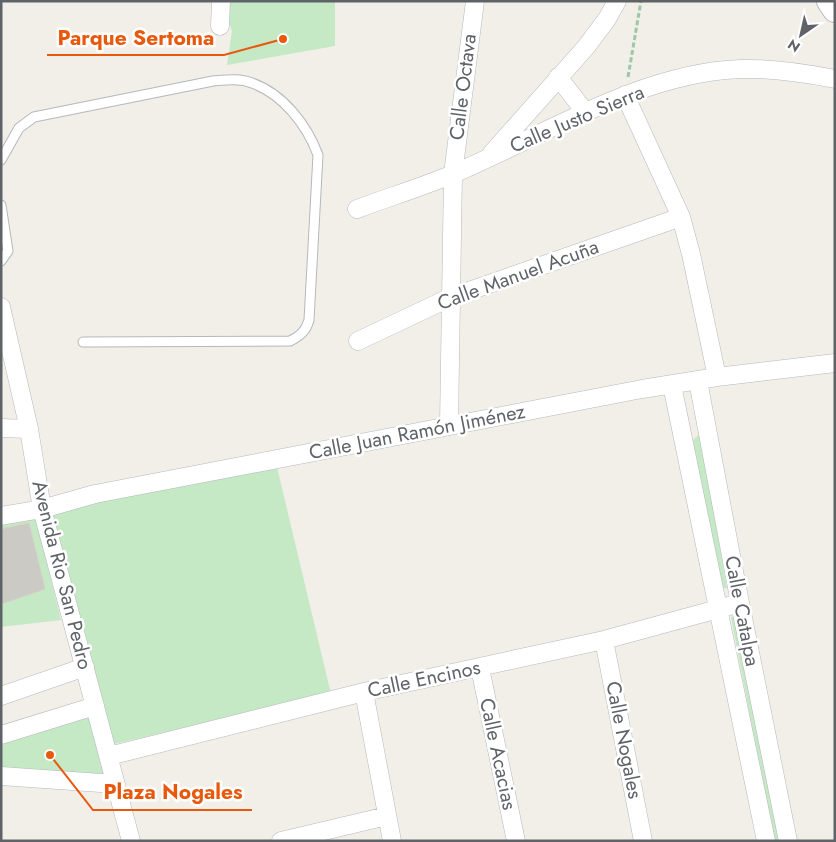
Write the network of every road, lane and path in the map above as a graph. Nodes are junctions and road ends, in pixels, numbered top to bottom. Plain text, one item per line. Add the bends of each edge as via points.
1 (221, 1) edge
2 (474, 1) edge
3 (617, 1) edge
4 (641, 1) edge
5 (829, 1) edge
6 (835, 10) edge
7 (220, 26) dead end
8 (558, 77) junction
9 (835, 79) edge
10 (625, 95) junction
11 (586, 113) junction
12 (488, 158) junction
13 (1, 160) edge
14 (453, 174) junction
15 (1, 205) edge
16 (357, 209) dead end
17 (681, 216) junction
18 (1, 261) edge
19 (449, 298) junction
20 (2, 317) edge
21 (358, 341) dead end
22 (83, 342) dead end
23 (835, 363) edge
24 (717, 377) junction
25 (698, 382) junction
26 (672, 385) junction
27 (448, 425) junction
28 (1, 428) edge
29 (29, 429) junction
30 (42, 509) junction
31 (1, 516) edge
32 (740, 603) junction
33 (720, 607) junction
34 (604, 640) junction
35 (85, 667) junction
36 (480, 668) junction
37 (364, 692) junction
38 (1, 696) edge
39 (95, 706) junction
40 (1, 734) edge
41 (109, 756) junction
42 (1, 776) edge
43 (115, 784) junction
44 (387, 816) junction
45 (131, 841) edge
46 (281, 841) edge
47 (392, 841) edge
48 (516, 841) edge
49 (643, 841) edge
50 (766, 841) edge
51 (788, 841) edge

1 - 7 street
2 - 14 street, Calle Octava
3 - 8 street via 586,47
4 - 10 path
5 - 6 main road
8 - 11 street
8 - 12 street
9 - 10 street, Calle Justo Sierra via 740,69 689,76
10 - 11 street, Calle Justo Sierra
10 - 17 street
11 - 12 street, Calle Justo Sierra
12 - 14 street, Calle Justo Sierra
13 - 22 lane via 19,128 34,117 213,81 253,83 293,113 312,139 318,155 309,320 298,337 290,341
14 - 16 street, Calle Justo Sierra
14 - 19 street, Calle Octava
15 - 18 lane via 8,251
17 - 19 street, Calle Manuel Acuña
17 - 24 street
19 - 21 street, Calle Manuel Acuña
19 - 27 street, Calle Octava
20 - 29 street, Avenida Rio San Pedro
23 - 24 street, Calle Juan Ramón Jiménez
24 - 25 street, Calle Juan Ramón Jiménez
25 - 26 street, Calle Juan Ramón Jiménez
25 - 32 street, Calle Catalpa
26 - 27 street, Calle Juan Ramón Jiménez
26 - 33 street, Calle Catalpa
27 - 30 street, Calle Juan Ramón Jiménez via 96,494
28 - 29 street
29 - 30 street, Avenida Rio San Pedro
30 - 31 street, Calle Juan Ramón Jiménez
30 - 35 street, Avenida Rio San Pedro
32 - 33 street, Calle Encinos
32 - 51 street, Calle Catalpa
33 - 34 street, Calle Encinos
33 - 50 street, Calle Catalpa
34 - 36 street, Calle Encinos
34 - 49 street, Calle Nogales
35 - 38 street
35 - 39 street, Avenida Rio San Pedro
36 - 37 street, Calle Encinos
36 - 48 street, Calle Acacias
37 - 41 street, Calle Encinos
37 - 44 street
39 - 40 street
39 - 41 street, Avenida Rio San Pedro
41 - 43 street, Avenida Rio San Pedro
42 - 43 street
43 - 45 street, Avenida Rio San Pedro
44 - 46 street
44 - 47 street

